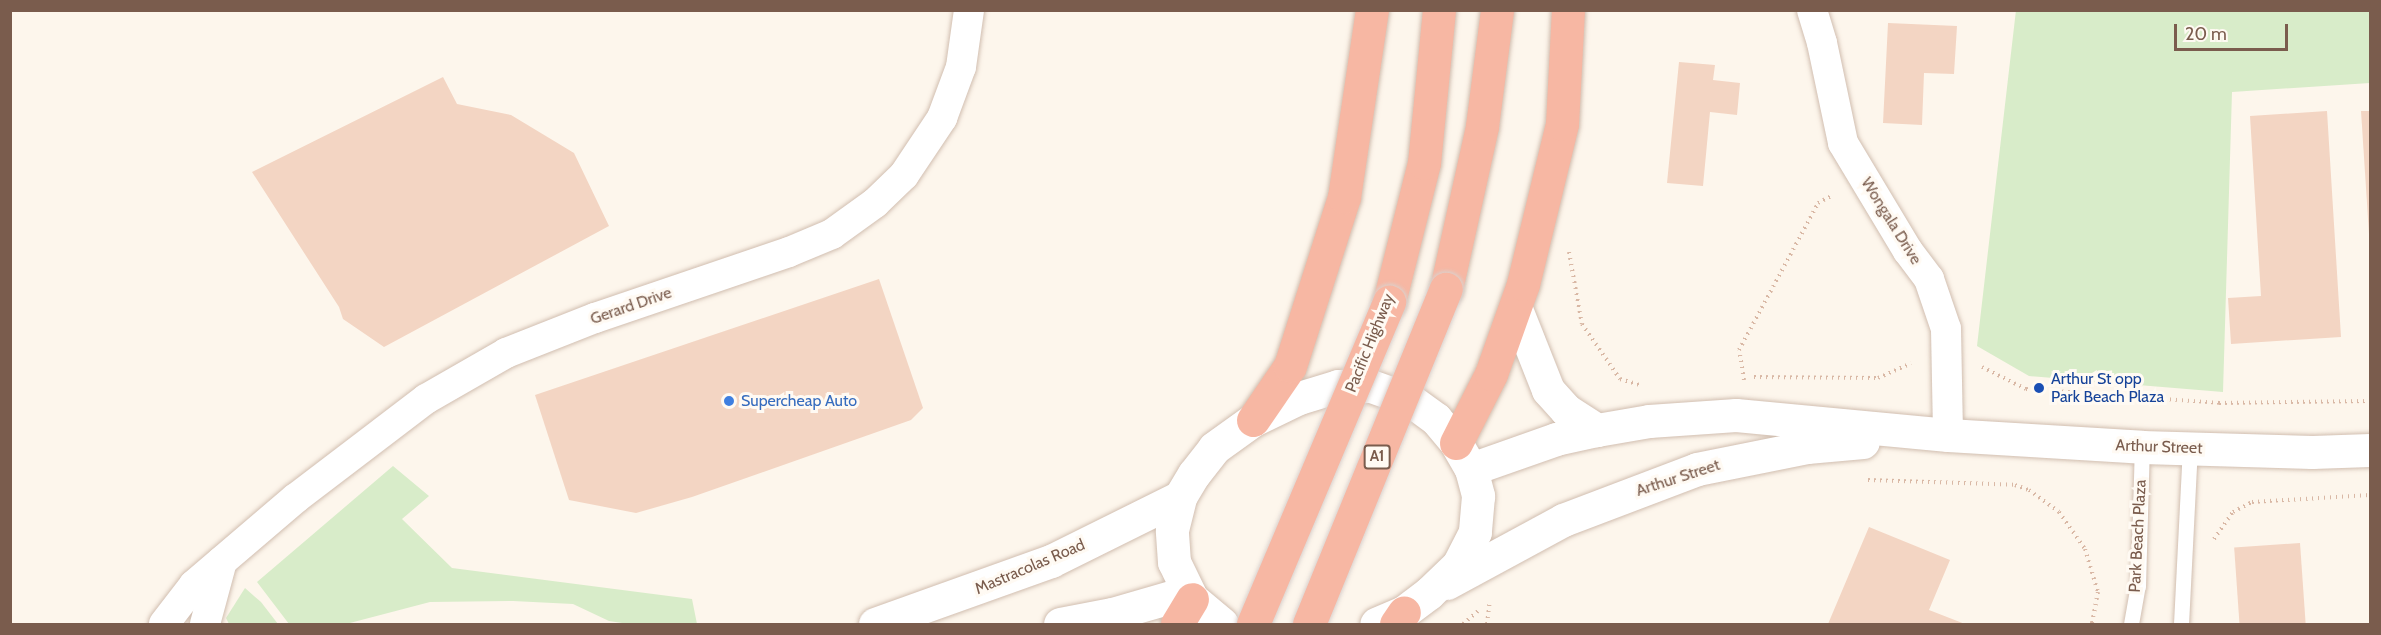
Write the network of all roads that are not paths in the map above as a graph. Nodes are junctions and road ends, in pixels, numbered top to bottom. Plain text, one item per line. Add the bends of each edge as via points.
1 (969, 10) edge
2 (1372, 10) edge
3 (1439, 10) edge
4 (1497, 10) edge
5 (1568, 10) edge
6 (1812, 10) edge
7 (1516, 309) junction
8 (1253, 420) junction
9 (1597, 430) junction
10 (1948, 435) junction
11 (2142, 447) junction
12 (2190, 448) junction
13 (2370, 450) edge
14 (1464, 456) junction
15 (1180, 497) junction
16 (222, 561) junction
17 (1185, 605) edge
18 (1401, 613) edge
19 (164, 624) edge
20 (205, 624) edge
21 (875, 624) edge
22 (1060, 624) edge
23 (1222, 624) edge
24 (1254, 624) edge
25 (1309, 624) edge
26 (2131, 624) edge
27 (2181, 624) edge

1 - 16 street, Gerard Drive via 961,67 942,118 904,175 875,203 832,234 789,252 595,318 506,353 403,415
2 - 8 highway via 1344,197 1290,366
3 - 24 highway, Pacific Highway, bridge via 1424,163 1389,302
4 - 25 highway, A1, bridge via 1482,126 1446,289
5 - 7 highway via 1562,124
6 - 10 street, Wongala Drive via 1843,143 1929,279 1946,329
7 - 9 main road via 1548,390 1566,410
7 - 14 highway
8 - 14 main road via 1299,398 1338,386 1371,386 1410,400 1436,419
8 - 15 main road via 1214,448
9 - 10 main road, Arthur Street via 1649,421 1736,415
9 - 14 main road, Arthur Street
10 - 11 main road, Arthur Street
10 - 18 main road, Arthur Street via 1808,447 1697,469 1563,520
11 - 12 main road, Arthur Street
11 - 26 lane, Park Beach Plaza via 2138,586
12 - 13 main road, Arthur Street
12 - 27 lane
14 - 18 main road via 1478,496 1475,532 1459,564
15 - 17 main road via 1172,530 1174,562
15 - 21 main road, Mastracolas Road via 1051,561
16 - 19 street, Gerard Drive via 194,585
16 - 20 street
17 - 22 main road
17 - 23 main road

